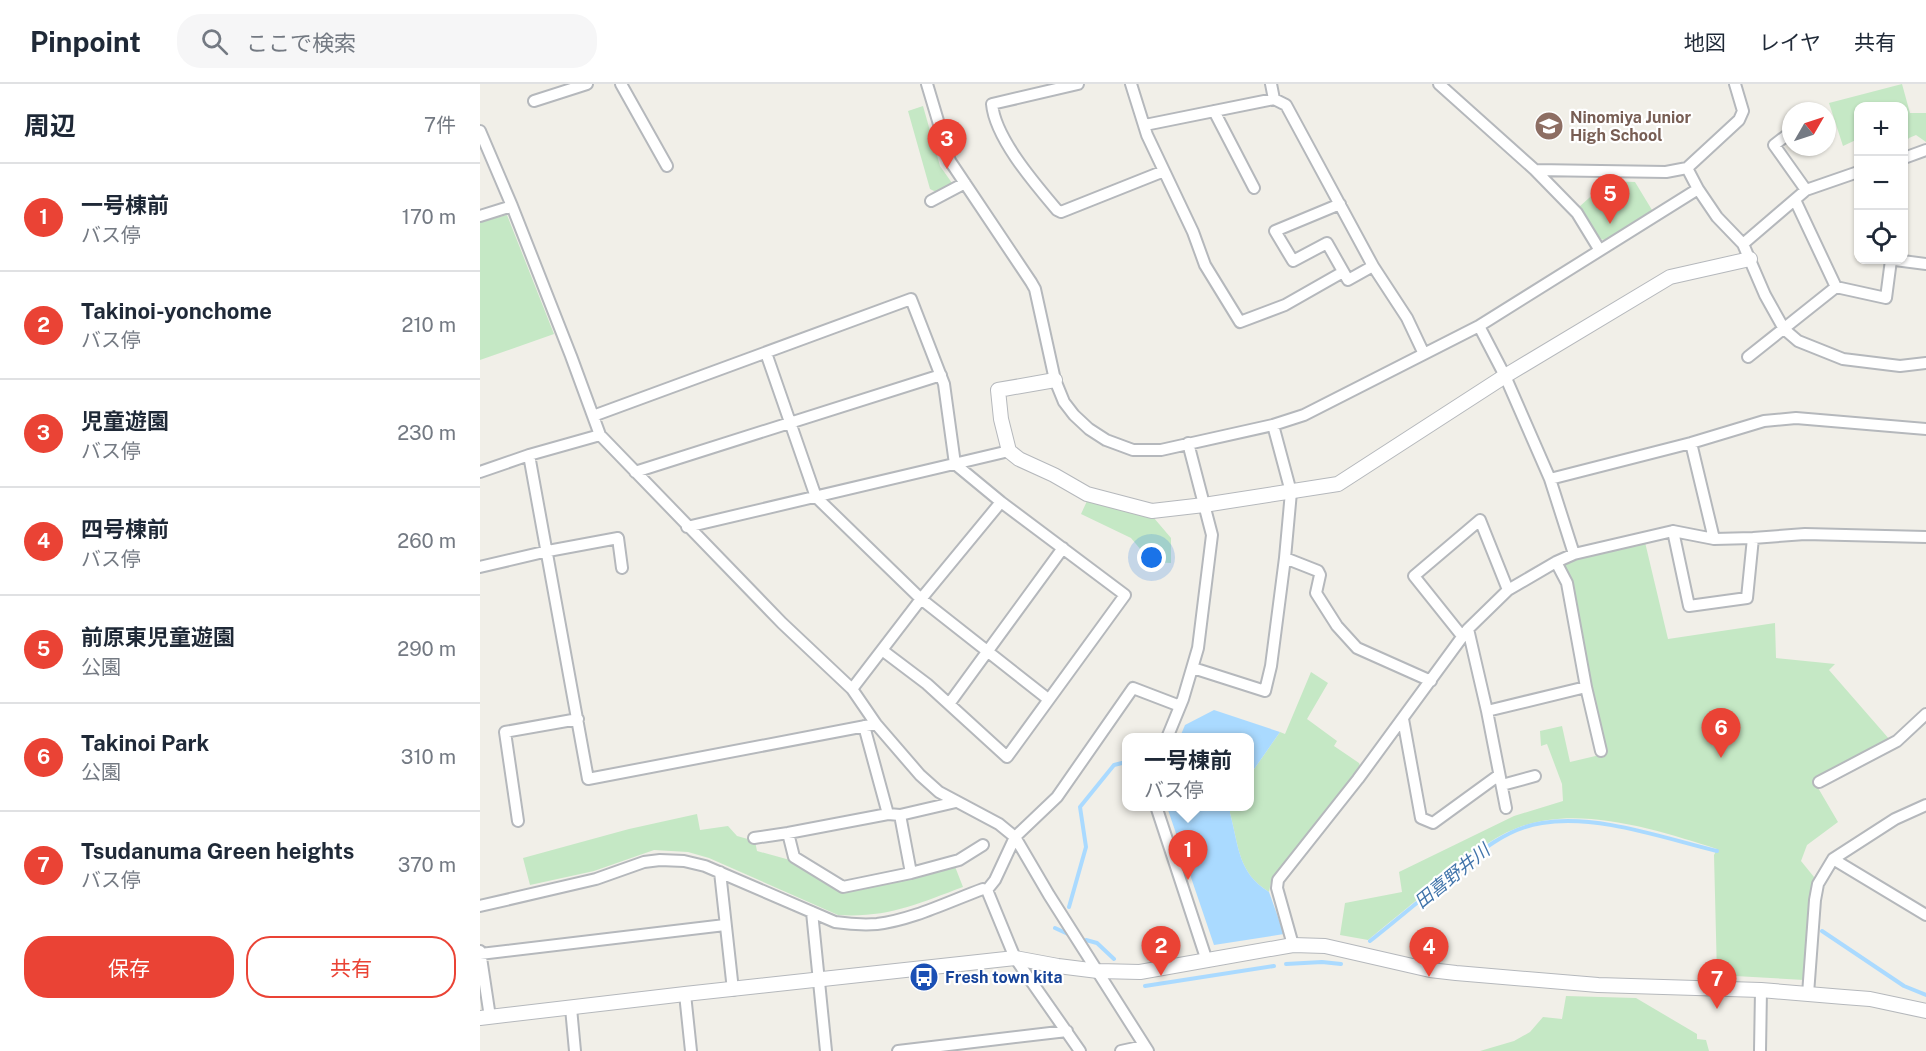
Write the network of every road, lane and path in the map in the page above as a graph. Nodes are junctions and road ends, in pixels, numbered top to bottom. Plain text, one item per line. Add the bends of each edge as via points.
1 (587, 84) edge
2 (621, 84) edge
3 (927, 84) edge
4 (1078, 84) edge
5 (1131, 84) edge
6 (1271, 84) edge
7 (1439, 84) edge
8 (1735, 84) edge
9 (1274, 99) junction
10 (534, 101) dead end
11 (1214, 111) junction
12 (1145, 125) junction
13 (480, 131) edge
14 (1782, 139) edge
15 (1926, 150) edge
16 (1908, 157) edge
17 (667, 166) dead end
18 (1687, 168) junction
19 (1535, 170) junction
20 (1164, 171) junction
21 (1854, 173) edge
22 (965, 183) junction
23 (1254, 188) dead end
24 (1698, 189) junction
25 (1806, 190) junction
26 (1796, 200) junction
27 (932, 201) dead end
28 (1340, 204) junction
29 (512, 206) junction
30 (480, 216) edge
31 (1743, 244) junction
32 (1599, 249) junction
33 (1750, 259) junction
34 (1908, 262) edge
35 (1892, 264) edge
36 (1926, 264) edge
37 (1373, 267) junction
38 (1343, 272) junction
39 (1836, 287) junction
40 (1479, 326) junction
41 (1784, 329) junction
42 (766, 353) junction
43 (1424, 354) junction
44 (1748, 357) dead end
45 (1926, 363) edge
46 (941, 375) junction
47 (1505, 376) junction
48 (1055, 380) junction
49 (593, 416) junction
50 (790, 422) junction
51 (1273, 425) junction
52 (1926, 429) edge
53 (600, 435) junction
54 (1188, 443) junction
55 (1691, 443) junction
56 (1009, 451) junction
57 (529, 455) junction
58 (956, 464) junction
59 (480, 472) edge
60 (635, 472) junction
61 (1550, 479) junction
62 (1291, 492) junction
63 (816, 497) junction
64 (1001, 502) junction
65 (1204, 505) junction
66 (687, 527) junction
67 (1672, 531) junction
68 (1926, 537) edge
69 (1753, 538) junction
70 (1714, 539) junction
71 (1063, 548) junction
72 (548, 551) junction
73 (1574, 554) junction
74 (1285, 558) junction
75 (1556, 562) junction
76 (480, 567) edge
77 (622, 568) dead end
78 (1509, 590) junction
79 (921, 598) junction
80 (1465, 633) junction
81 (882, 650) junction
82 (987, 651) junction
83 (1193, 668) junction
84 (1431, 681) junction
85 (1586, 687) junction
86 (852, 689) junction
87 (1048, 699) junction
88 (949, 704) junction
89 (1180, 706) junction
90 (1487, 711) junction
91 (1926, 714) edge
92 (578, 719) junction
93 (1403, 719) junction
94 (876, 724) junction
95 (864, 726) junction
96 (1169, 733) edge
97 (1601, 751) dead end
98 (1534, 776) dead end
99 (1501, 780) junction
100 (1819, 782) dead end
101 (956, 802) junction
102 (1926, 805) edge
103 (1506, 808) dead end
104 (1157, 811) edge
105 (888, 814) junction
106 (900, 815) junction
107 (518, 821) dead end
108 (788, 833) junction
109 (1015, 837) junction
110 (754, 838) dead end
111 (983, 845) dead end
112 (1833, 860) junction
113 (720, 872) junction
114 (911, 873) junction
115 (987, 890) junction
116 (480, 906) edge
117 (812, 912) junction
118 (1926, 915) edge
119 (725, 925) junction
120 (1293, 945) junction
121 (480, 953) edge
122 (1015, 958) junction
123 (1207, 960) junction
124 (1098, 971) junction
125 (818, 979) junction
126 (733, 990) junction
127 (1761, 990) junction
128 (685, 994) junction
129 (1808, 994) junction
130 (571, 1008) junction
131 (1926, 1011) edge
132 (485, 1018) edge
133 (1067, 1031) junction
134 (1146, 1049) edge
135 (575, 1051) edge
136 (691, 1051) edge
137 (826, 1051) edge
138 (898, 1051) edge
139 (1080, 1051) edge
140 (1121, 1051) edge
141 (1760, 1051) edge

1 - 10 street
2 - 17 street
3 - 22 street via 950,162
4 - 20 street via 992,104 1011,151 1057,210 1061,212
5 - 12 street
6 - 9 street
7 - 19 street
8 - 18 street via 1743,111 1739,120
9 - 11 street
9 - 28 street via 1286,105
11 - 12 street
11 - 23 street
12 - 20 street
13 - 29 street
14 - 25 street via 1774,145
15 - 16 street
18 - 19 street via 1666,172
18 - 24 street
19 - 32 street via 1577,213
20 - 38 street via 1205,266 1240,322 1285,305
21 - 25 street
22 - 27 street
22 - 48 street via 1035,289
24 - 31 street via 1717,218
24 - 32 street
25 - 26 street
26 - 31 street
26 - 39 street
28 - 37 street
28 - 38 street via 1275,231 1293,261 1327,243
29 - 30 street
29 - 49 street
31 - 33 street
32 - 40 street
33 - 41 street
33 - 47 street via 1670,277
34 - 36 street
35 - 39 street via 1886,298
37 - 38 street via 1348,280
37 - 43 street via 1407,318
39 - 41 street
40 - 43 street
40 - 47 street
41 - 44 street
41 - 45 street via 1798,341 1843,359 1900,366
42 - 46 street via 911,299
42 - 49 street
42 - 50 street
43 - 51 street via 1304,415
46 - 50 street
46 - 58 street
47 - 61 street
47 - 62 street via 1338,484
48 - 54 street via 1074,415 1106,440 1143,451
48 - 56 street via 998,390
49 - 53 street
50 - 60 street
50 - 63 street
51 - 54 street
51 - 62 street
52 - 55 street via 1796,418 1764,421
53 - 57 street
53 - 60 street
54 - 65 street
55 - 61 street
55 - 70 street
56 - 58 street
56 - 65 street via 1087,494 1152,511
57 - 59 street
57 - 72 street
58 - 63 street
58 - 64 street
60 - 66 street
61 - 73 street
62 - 65 street
62 - 74 street
63 - 66 street
63 - 79 street
64 - 71 street
64 - 79 street
65 - 83 street via 1212,535
66 - 86 street
67 - 69 street via 1689,606 1747,598
67 - 70 street
67 - 73 street
68 - 69 street via 1795,534
69 - 70 street
71 - 82 street
71 - 87 street via 1125,595
72 - 76 street
72 - 77 street via 618,538
72 - 92 street
73 - 75 street
74 - 83 street via 1265,691
74 - 84 street via 1318,571 1316,593 1352,643
75 - 78 street
75 - 85 street via 1567,583
78 - 80 street
78 - 80 street via 1480,520 1413,576
79 - 81 street
79 - 82 street
80 - 84 street
80 - 90 street
81 - 86 street
81 - 88 street
82 - 87 street
82 - 88 street
83 - 89 street
84 - 93 street
85 - 90 street
85 - 97 street
86 - 94 street
87 - 88 street via 1007,757
89 - 96 street
89 - 109 street via 1133,688 1057,797
90 - 99 street
91 - 100 street via 1897,741
92 - 95 street via 588,779
92 - 107 street via 505,732
93 - 99 street via 1421,818 1433,824
93 - 120 street via 1278,880
94 - 95 street
94 - 101 street via 920,775
95 - 105 street
98 - 99 street
99 - 103 street
101 - 106 street
101 - 109 street via 999,824
102 - 112 street via 1895,819
104 - 123 street
105 - 106 street
105 - 108 street
106 - 114 street
108 - 110 street
108 - 114 street via 794,857 843,887
109 - 115 street
109 - 124 street
111 - 114 street via 959,860
112 - 118 street
112 - 129 street via 1816,892
113 - 116 street via 684,861 644,862 596,879
113 - 117 street
113 - 119 street
115 - 117 street via 879,924 835,922
115 - 122 street
117 - 125 street
119 - 121 street
119 - 126 street
120 - 123 street
120 - 127 street via 1325,946 1430,970 1484,976 1598,985
121 - 132 street
122 - 124 street
122 - 125 street
122 - 133 street
123 - 124 street via 1140,972
124 - 134 street
125 - 126 street
125 - 137 street
126 - 128 street
127 - 129 street
127 - 141 street
128 - 130 street
128 - 136 street
129 - 131 street via 1870,999
130 - 132 street
130 - 135 street
133 - 138 street
133 - 139 street
134 - 140 street

